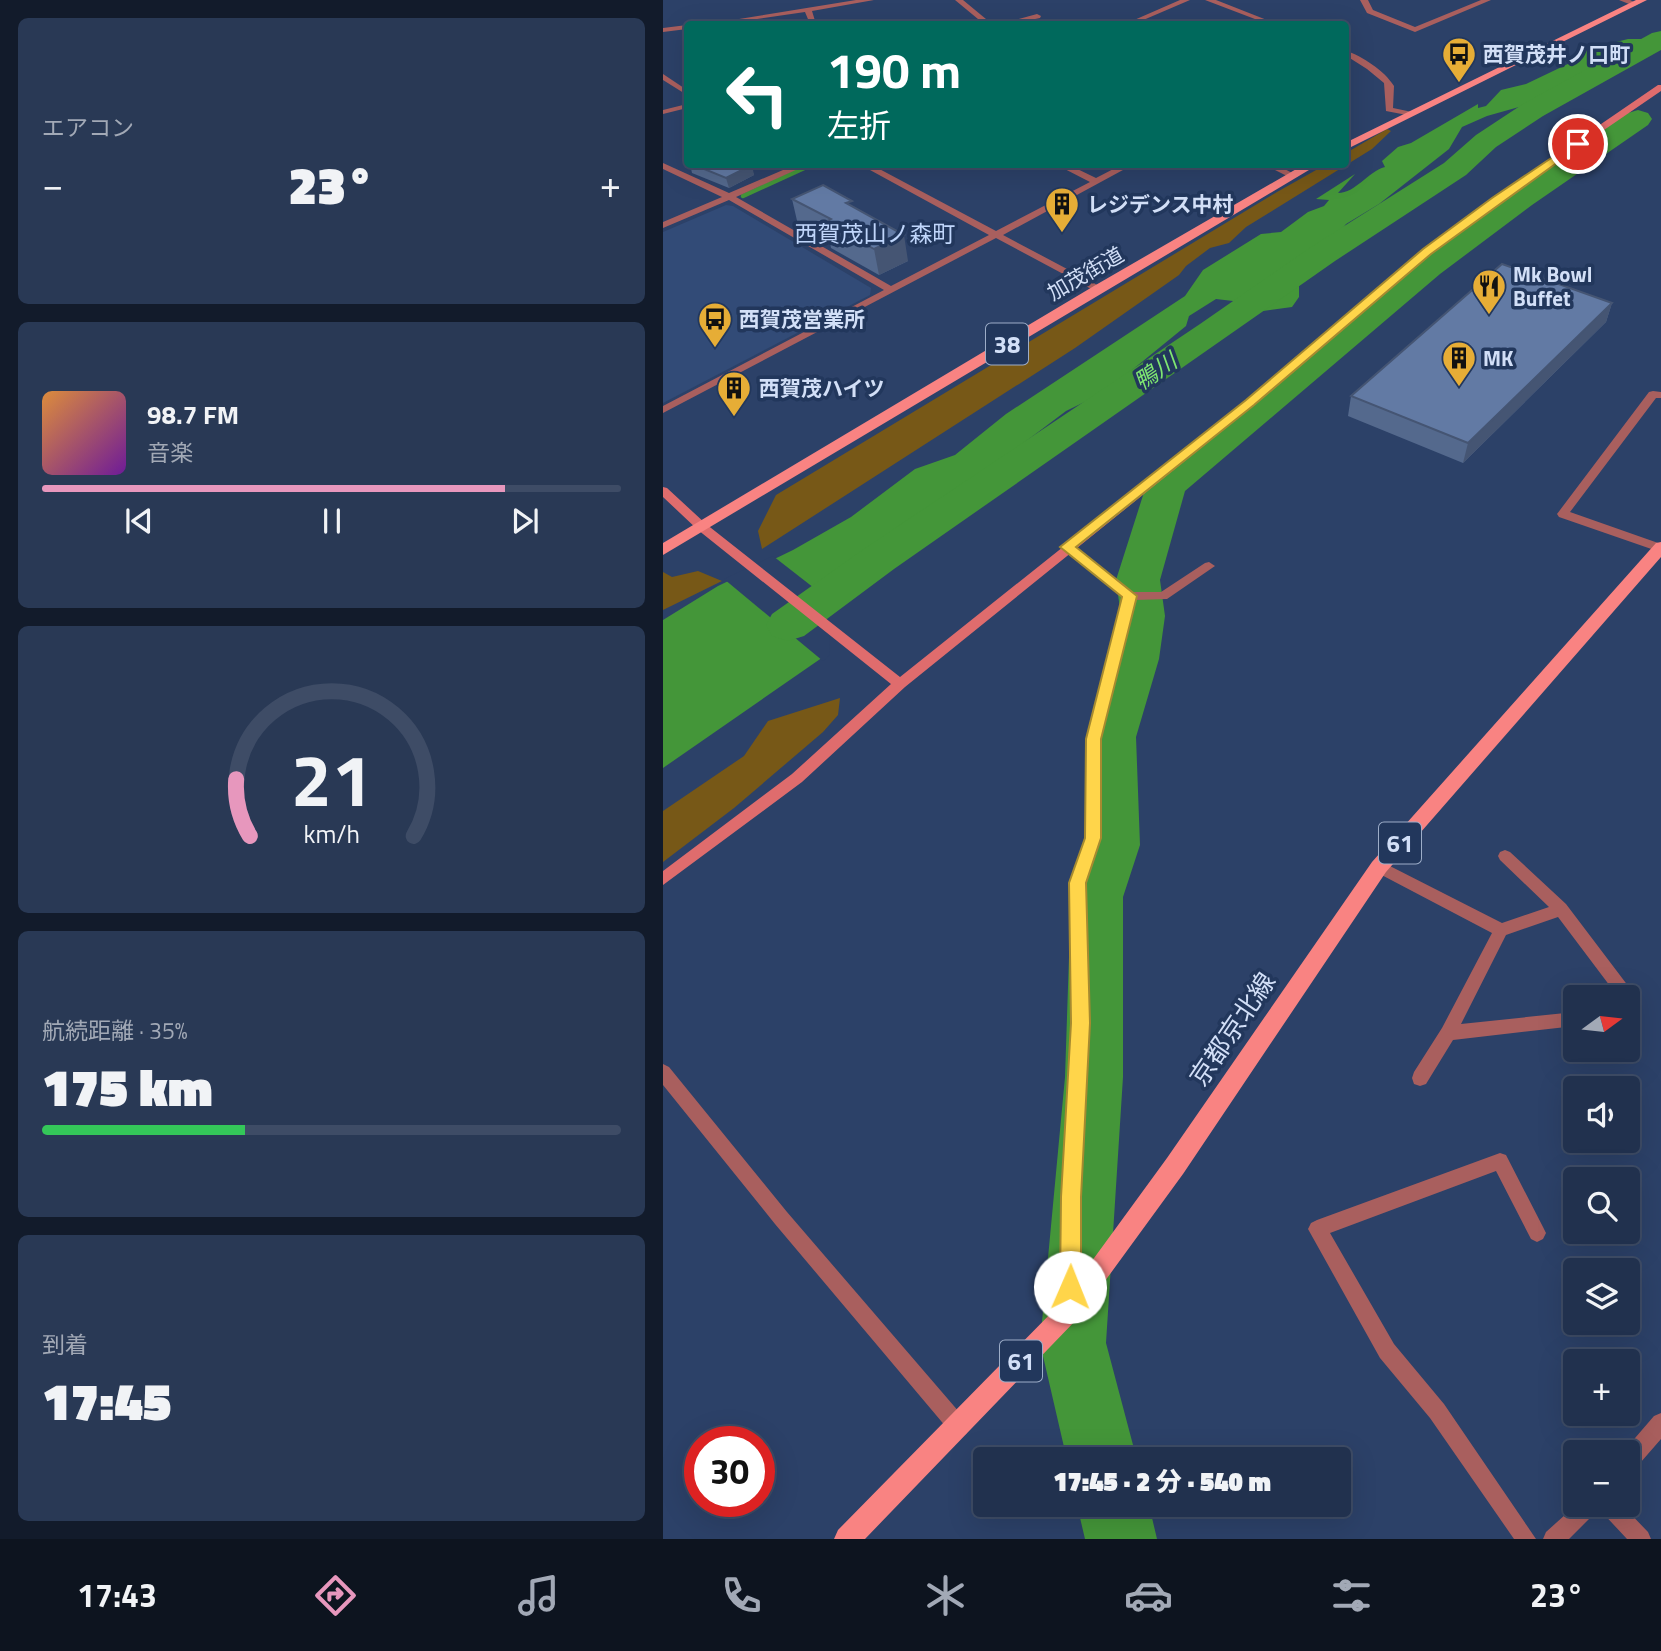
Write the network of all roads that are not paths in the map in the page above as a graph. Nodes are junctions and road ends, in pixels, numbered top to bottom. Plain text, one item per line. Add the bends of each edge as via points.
1 (870, 0) edge
2 (959, 0) edge
3 (1186, 0) edge
4 (1210, 0) edge
5 (1364, 0) edge
6 (1487, 0) edge
7 (1623, 0) edge
8 (839, 2) edge
9 (1639, 2) edge
10 (808, 9) junction
11 (1037, 16) dead end
12 (741, 21) edge
13 (812, 21) edge
14 (984, 21) edge
15 (1016, 21) edge
16 (1136, 21) edge
17 (1265, 21) edge
18 (684, 27) edge
19 (663, 30) edge
20 (1349, 55) edge
21 (663, 76) edge
22 (1661, 88) edge
23 (684, 91) edge
24 (684, 107) edge
25 (1389, 109) junction
26 (663, 112) edge
27 (1409, 114) junction
28 (1384, 126) junction
29 (1349, 145) edge
30 (663, 166) edge
31 (796, 168) edge
32 (870, 168) edge
33 (1067, 168) edge
34 (1123, 168) edge
35 (1276, 168) edge
36 (1307, 168) edge
37 (1294, 176) junction
38 (1097, 182) junction
39 (730, 197) junction
40 (663, 225) edge
41 (997, 237) junction
42 (890, 289) junction
43 (1098, 289) junction
44 (1661, 396) edge
45 (663, 410) edge
46 (663, 491) edge
47 (702, 527) junction
48 (1067, 547) junction
49 (1660, 548) edge
50 (663, 550) edge
51 (1209, 566) dead end
52 (1130, 596) junction
53 (900, 684) junction
54 (1505, 856) dead end
55 (1379, 867) junction
56 (663, 879) edge
57 (1561, 909) junction
58 (1501, 930) junction
59 (1619, 985) edge
60 (1563, 1020) edge
61 (1448, 1033) junction
62 (663, 1072) edge
63 (1420, 1079) dead end
64 (1537, 1233) dead end
65 (1070, 1310) junction
66 (1661, 1423) edge
67 (959, 1427) junction
68 (1640, 1448) edge
69 (1578, 1517) edge
70 (1620, 1517) edge
71 (847, 1539) edge
72 (1526, 1539) edge
73 (1553, 1539) edge
74 (1641, 1539) edge

1 - 8 street
2 - 14 street
3 - 16 street
4 - 17 street
5 - 6 street via 1370,11 1415,30
7 - 9 street
8 - 10 street
9 - 27 main road
10 - 12 street
10 - 13 street
11 - 15 street
18 - 19 street
20 - 25 street via 1384,77 1390,86
21 - 23 street
22 - 48 street via 1427,252 1250,403
24 - 26 street
25 - 27 street
25 - 28 street
27 - 28 main road
28 - 29 main road
30 - 39 street
31 - 39 street
32 - 41 street
33 - 38 street
34 - 38 street
35 - 37 street
36 - 37 main road, 加茂街道 / 38
37 - 43 main road, 加茂街道 / 38
38 - 41 street
39 - 40 street
39 - 42 street
41 - 42 street
41 - 43 street
42 - 45 street
43 - 47 main road, 加茂街道 / 38
44 - 49 street via 1653,394 1563,514
46 - 47 street
47 - 50 main road, 加茂街道 / 38
47 - 53 street
48 - 52 street
48 - 53 street
49 - 55 main road, 京都京北線 / 61
51 - 52 street via 1163,596
52 - 65 street via 1093,739 1093,838 1078,883 1081,1023
53 - 56 street via 797,778
54 - 57 street
55 - 58 street
55 - 65 main road, 京都京北線 / 61 via 1175,1166
57 - 58 street
57 - 59 street
58 - 61 street
60 - 61 street
61 - 63 street
62 - 67 street
64 - 72 street via 1501,1161 1317,1229 1387,1351 1437,1411
65 - 67 main road, 京都京北線 / 61
66 - 68 street
67 - 71 main road, 京都京北線 / 61
69 - 73 street
70 - 74 street

